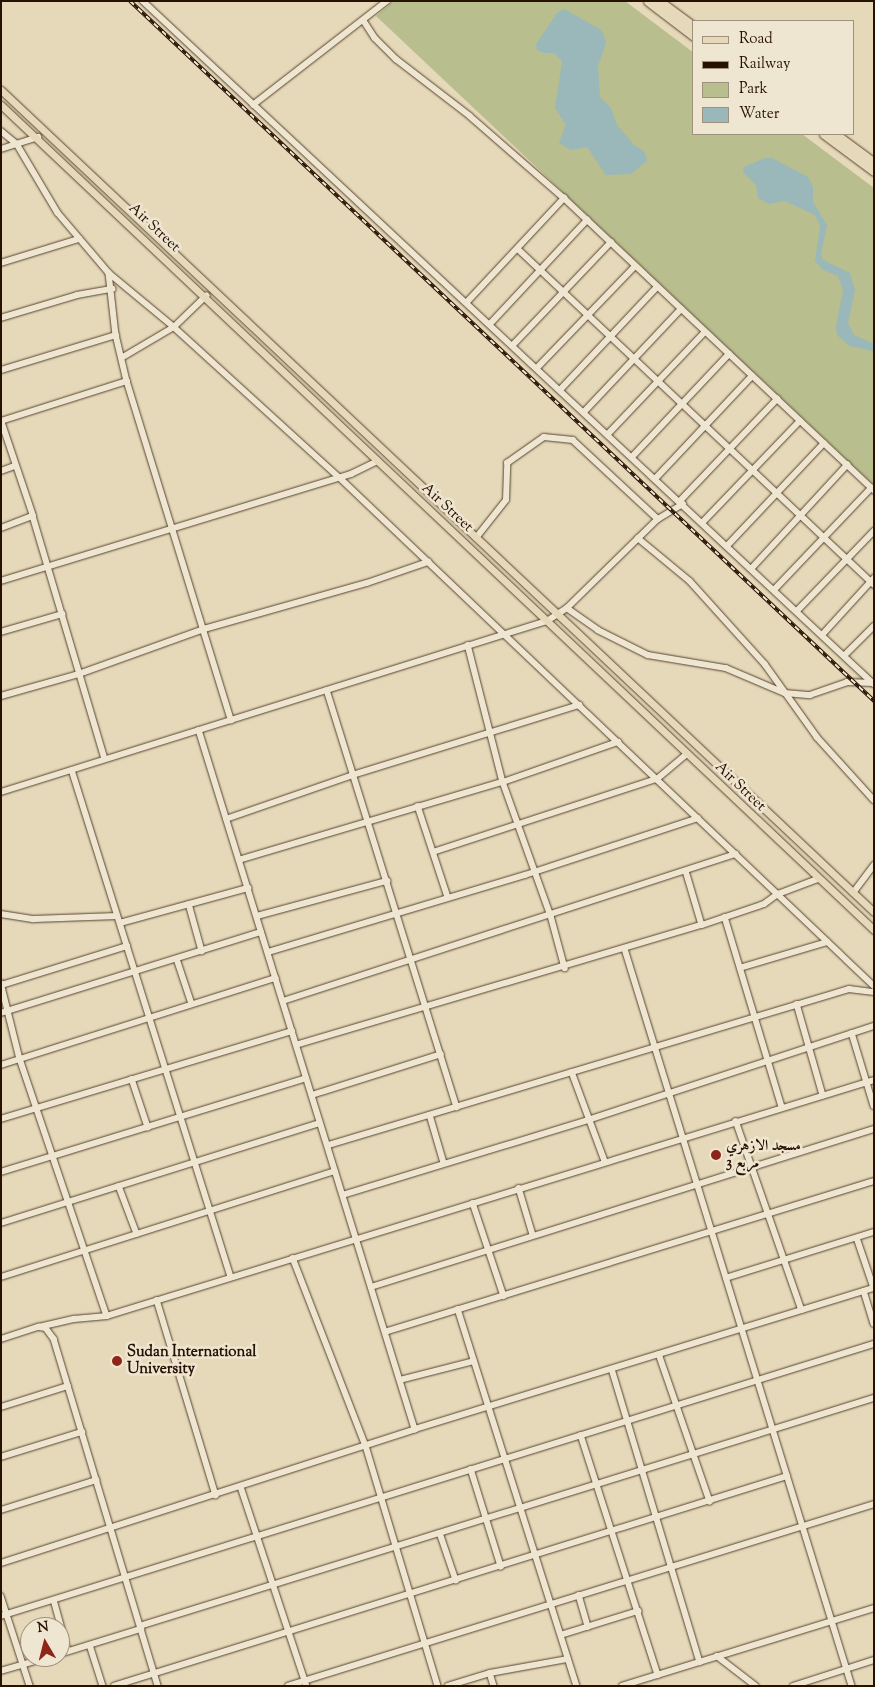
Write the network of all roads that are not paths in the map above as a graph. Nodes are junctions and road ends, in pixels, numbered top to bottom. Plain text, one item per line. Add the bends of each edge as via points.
1 (143, 1) edge
2 (387, 1) edge
3 (648, 1) edge
4 (659, 1) edge
5 (364, 21) junction
6 (692, 26) edge
7 (692, 34) edge
8 (1, 90) edge
9 (1, 105) edge
10 (254, 105) junction
11 (1, 131) edge
12 (825, 135) edge
13 (836, 135) edge
14 (38, 137) junction
15 (17, 144) junction
16 (1, 149) edge
17 (874, 163) edge
18 (874, 171) edge
19 (564, 198) junction
20 (587, 220) junction
21 (79, 239) junction
22 (610, 242) junction
23 (518, 249) junction
24 (1, 263) edge
25 (635, 266) junction
26 (540, 270) junction
27 (109, 273) junction
28 (657, 287) junction
29 (112, 289) junction
30 (564, 292) junction
31 (206, 296) junction
32 (468, 301) junction
33 (681, 309) junction
34 (587, 316) junction
35 (1, 318) edge
36 (491, 323) junction
37 (174, 327) junction
38 (705, 332) junction
39 (116, 335) junction
40 (611, 337) junction
41 (513, 345) junction
42 (729, 354) junction
43 (123, 357) junction
44 (634, 359) junction
45 (537, 368) junction
46 (1, 370) edge
47 (752, 376) junction
48 (127, 381) junction
49 (658, 382) junction
50 (562, 390) junction
51 (776, 399) junction
52 (682, 405) junction
53 (585, 411) junction
54 (800, 421) junction
55 (704, 426) junction
56 (609, 433) junction
57 (824, 443) junction
58 (729, 449) junction
59 (633, 456) junction
60 (378, 461) junction
61 (15, 466) junction
62 (847, 466) junction
63 (1, 471) edge
64 (752, 471) junction
65 (340, 477) junction
66 (656, 478) junction
67 (873, 489) edge
68 (776, 494) junction
69 (681, 503) junction
70 (32, 516) junction
71 (800, 516) junction
72 (658, 519) junction
73 (703, 522) junction
74 (1, 528) edge
75 (173, 528) junction
76 (874, 531) edge
77 (476, 538) junction
78 (638, 538) junction
79 (823, 539) junction
80 (727, 546) junction
81 (846, 560) junction
82 (428, 562) junction
83 (48, 567) junction
84 (752, 569) junction
85 (1, 581) edge
86 (873, 582) edge
87 (774, 590) junction
88 (567, 608) junction
89 (797, 611) junction
90 (62, 614) junction
91 (558, 615) junction
92 (547, 621) junction
93 (874, 626) edge
94 (204, 629) junction
95 (1, 632) edge
96 (504, 633) junction
97 (822, 634) junction
98 (468, 645) junction
99 (844, 656) junction
100 (874, 672) edge
101 (78, 674) junction
102 (868, 678) junction
103 (874, 684) edge
104 (327, 690) junction
105 (785, 693) junction
106 (1, 696) edge
107 (578, 705) junction
108 (231, 720) junction
109 (199, 730) junction
110 (489, 733) junction
111 (618, 742) junction
112 (686, 755) junction
113 (105, 759) junction
114 (72, 770) junction
115 (353, 775) junction
116 (657, 780) junction
117 (503, 782) junction
118 (1, 792) edge
119 (874, 800) edge
120 (418, 806) junction
121 (698, 818) junction
122 (226, 819) junction
123 (368, 821) junction
124 (520, 824) junction
125 (433, 852) junction
126 (736, 854) junction
127 (239, 860) junction
128 (874, 865) edge
129 (686, 871) junction
130 (534, 872) junction
131 (818, 879) junction
132 (387, 881) junction
133 (248, 888) junction
134 (853, 893) junction
135 (778, 894) junction
136 (448, 897) junction
137 (189, 904) junction
138 (396, 912) junction
139 (874, 912) edge
140 (1, 914) edge
141 (117, 916) junction
142 (257, 916) junction
143 (551, 916) junction
144 (724, 917) junction
145 (120, 923) junction
146 (702, 925) junction
147 (874, 930) edge
148 (262, 932) junction
149 (827, 942) junction
150 (128, 946) junction
151 (625, 949) junction
152 (202, 951) junction
153 (268, 952) junction
154 (177, 959) junction
155 (411, 960) junction
156 (565, 968) junction
157 (740, 968) junction
158 (135, 971) junction
159 (276, 978) junction
160 (2, 984) edge
161 (874, 986) edge
162 (874, 992) edge
163 (283, 1001) junction
164 (192, 1004) junction
165 (797, 1004) junction
166 (426, 1008) junction
167 (9, 1011) junction
168 (1, 1013) edge
169 (755, 1017) junction
170 (150, 1018) junction
171 (874, 1026) edge
172 (292, 1031) junction
173 (852, 1033) junction
174 (296, 1045) junction
175 (809, 1046) junction
176 (656, 1047) junction
177 (440, 1054) junction
178 (20, 1059) junction
179 (768, 1060) junction
180 (1, 1065) edge
181 (166, 1069) junction
182 (572, 1072) junction
183 (306, 1078) junction
184 (132, 1079) junction
185 (874, 1080) edge
186 (867, 1082) junction
187 (669, 1091) junction
188 (312, 1095) junction
189 (823, 1095) junction
190 (874, 1106) edge
191 (457, 1107) junction
192 (782, 1107) junction
193 (37, 1108) junction
194 (430, 1115) junction
195 (181, 1116) junction
196 (1, 1119) edge
197 (591, 1119) junction
198 (736, 1121) junction
199 (320, 1122) junction
200 (148, 1127) junction
201 (874, 1129) edge
202 (683, 1139) junction
203 (328, 1145) junction
204 (53, 1156) junction
205 (605, 1161) junction
206 (195, 1162) junction
207 (444, 1163) junction
208 (752, 1167) junction
209 (335, 1171) junction
210 (1, 1172) edge
211 (874, 1181) edge
212 (697, 1184) junction
213 (119, 1186) junction
214 (519, 1188) junction
215 (342, 1195) junction
216 (68, 1202) junction
217 (473, 1203) junction
218 (211, 1210) junction
219 (768, 1213) junction
220 (1, 1223) edge
221 (711, 1230) junction
222 (874, 1232) edge
223 (137, 1234) junction
224 (534, 1235) junction
225 (858, 1238) junction
226 (356, 1239) junction
227 (488, 1249) junction
228 (82, 1251) junction
229 (293, 1258) junction
230 (784, 1260) junction
231 (1, 1277) edge
232 (231, 1277) junction
233 (726, 1278) junction
234 (371, 1287) junction
235 (874, 1288) edge
236 (864, 1291) junction
237 (504, 1296) junction
238 (156, 1300) junction
239 (458, 1310) junction
240 (802, 1310) junction
241 (107, 1316) junction
242 (874, 1324) edge
243 (39, 1327) junction
244 (742, 1329) junction
245 (385, 1332) junction
246 (1, 1339) edge
247 (874, 1344) edge
248 (660, 1354) junction
249 (474, 1361) junction
250 (612, 1369) junction
251 (400, 1380) junction
252 (758, 1380) junction
253 (68, 1386) junction
254 (874, 1398) edge
255 (678, 1405) junction
256 (1, 1407) edge
257 (489, 1408) junction
258 (628, 1421) junction
259 (415, 1429) junction
260 (773, 1429) junction
261 (82, 1432) junction
262 (581, 1435) junction
263 (366, 1446) junction
264 (695, 1453) junction
265 (1, 1457) edge
266 (505, 1459) junction
267 (471, 1469) junction
268 (642, 1470) junction
269 (787, 1476) junction
270 (96, 1480) junction
271 (597, 1484) junction
272 (241, 1487) junction
273 (216, 1495) junction
274 (381, 1497) junction
275 (710, 1502) junction
276 (874, 1504) edge
277 (520, 1508) junction
278 (1, 1510) edge
279 (486, 1518) junction
280 (658, 1518) junction
281 (803, 1527) junction
282 (111, 1530) junction
283 (612, 1532) junction
284 (440, 1533) junction
285 (257, 1536) junction
286 (396, 1546) junction
287 (536, 1556) junction
288 (1, 1563) edge
289 (500, 1566) junction
290 (671, 1567) junction
291 (126, 1577) junction
292 (456, 1580) junction
293 (628, 1580) junction
294 (273, 1584) junction
295 (409, 1594) junction
296 (578, 1595) junction
297 (1, 1596) edge
298 (54, 1600) junction
299 (551, 1604) junction
300 (874, 1608) edge
301 (638, 1611) junction
302 (4, 1615) edge
303 (59, 1617) edge
304 (830, 1621) junction
305 (588, 1627) junction
306 (141, 1628) junction
307 (288, 1630) junction
308 (561, 1635) junction
309 (424, 1643) junction
310 (90, 1645) junction
311 (70, 1650) edge
312 (717, 1656) junction
313 (20, 1657) edge
314 (568, 1659) junction
315 (874, 1660) edge
316 (700, 1662) junction
317 (20, 1666) edge
318 (24, 1667) edge
319 (847, 1669) junction
320 (1, 1671) edge
321 (154, 1673) junction
322 (490, 1673) junction
323 (658, 1674) junction
324 (306, 1683) edge
325 (30, 1686) edge
326 (103, 1686) edge
327 (114, 1686) edge
328 (158, 1686) edge
329 (288, 1686) edge
330 (438, 1686) edge
331 (448, 1686) edge
332 (494, 1686) edge
333 (577, 1686) edge
334 (622, 1686) edge
335 (756, 1686) edge
336 (793, 1686) edge
337 (852, 1686) edge

1 - 10 street
2 - 5 street
3 - 7 highway
4 - 6 highway
5 - 10 street via 279,82
5 - 19 street via 374,38 396,59 470,116
8 - 77 main road, Air Street
9 - 14 main road, Air Street
10 - 32 street
11 - 15 street
12 - 18 highway
13 - 17 highway
14 - 15 street
14 - 31 main road, Air Street
15 - 16 street
15 - 21 street via 58,213
19 - 20 street
19 - 23 street
20 - 22 street
20 - 26 street
21 - 24 street
21 - 27 street
22 - 25 street
22 - 30 street
23 - 26 street
23 - 32 street
25 - 28 street
25 - 34 street
26 - 30 street
26 - 36 street
27 - 29 street
27 - 37 street
28 - 33 street
28 - 40 street
29 - 35 street via 86,292
29 - 39 street
30 - 34 street
30 - 41 street
31 - 37 street
31 - 60 main road, Air Street
32 - 36 street
33 - 38 street
33 - 44 street
34 - 40 street
34 - 45 street
36 - 41 street
37 - 43 street
37 - 65 street
38 - 42 street
38 - 49 street
39 - 43 street
39 - 46 street
40 - 44 street
40 - 50 street
41 - 45 street
42 - 47 street
42 - 52 street
43 - 48 street
44 - 49 street
44 - 53 street
45 - 50 street
47 - 51 street
47 - 55 street
48 - 61 street via 1,421
48 - 75 street
49 - 52 street
49 - 56 street
50 - 53 street
51 - 54 street
51 - 58 street
52 - 55 street
52 - 59 street
53 - 56 street
54 - 57 street
54 - 64 street
55 - 58 street
55 - 66 street
56 - 59 street
57 - 62 street
57 - 68 street
58 - 64 street
58 - 69 street
59 - 66 street
60 - 65 street
60 - 92 main road, Air Street
61 - 63 street
61 - 70 street
62 - 67 street
62 - 71 street
64 - 68 street
64 - 73 street
65 - 75 street
65 - 82 street
66 - 69 street
67 - 79 street
68 - 71 street
68 - 80 street
69 - 72 street
69 - 73 street
70 - 74 street
70 - 83 street
71 - 79 street
71 - 84 street
72 - 77 street via 573,440 544,437 508,463 506,500
72 - 78 street
73 - 80 street
75 - 83 street
75 - 94 street
76 - 81 street
77 - 91 main road, Air Street
78 - 88 street
78 - 105 street via 690,581 765,664
79 - 81 street
79 - 87 street
80 - 84 street
81 - 86 street
81 - 89 street
82 - 94 street via 367,583
82 - 96 street
83 - 85 street
83 - 90 street
84 - 87 street
86 - 97 street
87 - 89 street
88 - 91 street
88 - 105 street via 598,630 648,655 726,668
89 - 97 street
90 - 95 street
90 - 101 street
91 - 92 street
91 - 134 main road, Air Street
92 - 96 street
92 - 112 main road, Air Street
93 - 99 street
94 - 101 street
94 - 108 street
96 - 98 street
96 - 107 street
97 - 99 street
98 - 104 street
98 - 110 street
99 - 102 street
100 - 102 street
101 - 106 street
101 - 113 street
102 - 103 street
103 - 105 street via 846,682 810,695
104 - 108 street
104 - 115 street
105 - 119 street via 817,737
107 - 110 street
107 - 111 street
108 - 109 street
109 - 113 street
109 - 122 street
110 - 115 street
110 - 117 street
111 - 116 street
111 - 117 street
112 - 116 street
112 - 131 main road, Air Street
113 - 114 street
114 - 118 street
114 - 141 street
115 - 122 street
115 - 123 street
116 - 121 street
116 - 124 street
117 - 120 street
117 - 124 street
120 - 123 street
120 - 125 street
121 - 126 street
121 - 130 street
122 - 127 street
123 - 127 street
123 - 132 street
124 - 125 street
124 - 130 street
125 - 136 street
126 - 129 street
126 - 135 street
127 - 133 street
128 - 134 street
129 - 143 street
129 - 146 street
130 - 136 street
130 - 143 street
131 - 135 street
131 - 147 main road, Air Street
132 - 138 street
132 - 142 street
133 - 137 street
133 - 142 street
134 - 139 main road, Air Street
135 - 144 street via 764,904
135 - 149 street
136 - 138 street
137 - 145 street
137 - 152 street
138 - 153 street
138 - 155 street
140 - 141 street via 34,919
141 - 145 street
142 - 148 street
143 - 155 street
143 - 156 street
144 - 146 street
144 - 157 street
145 - 150 street
146 - 151 street
148 - 152 street
148 - 153 street
149 - 157 street
149 - 161 street
150 - 158 street
150 - 160 street
151 - 156 street
151 - 176 street
152 - 154 street
153 - 159 street
154 - 158 street
154 - 164 street
155 - 163 street
155 - 166 street
156 - 166 street
157 - 169 street
158 - 167 street
158 - 170 street
159 - 163 street
159 - 164 street
160 - 167 street
162 - 165 street via 849,989
163 - 172 street
164 - 170 street
165 - 169 street
165 - 175 street
166 - 174 street
166 - 177 street
167 - 168 street
167 - 178 street
169 - 176 street
169 - 179 street
170 - 178 street
170 - 181 street
171 - 173 street
172 - 174 street
172 - 181 street
173 - 175 street
173 - 186 street
174 - 183 street
175 - 179 street
175 - 189 street
176 - 182 street
176 - 187 street
177 - 188 street
177 - 191 street
178 - 180 street
178 - 193 street
179 - 187 street
179 - 192 street
181 - 184 street
181 - 195 street
182 - 191 street
182 - 197 street
183 - 188 street
183 - 195 street
184 - 193 street
184 - 200 street
185 - 186 street
186 - 189 street
186 - 190 street
187 - 197 street
187 - 202 street
188 - 199 street
189 - 192 street
191 - 194 street
192 - 198 street
193 - 196 street
193 - 204 street
194 - 203 street
194 - 207 street
195 - 200 street
195 - 206 street
197 - 205 street
197 - 207 street
198 - 202 street
198 - 208 street
199 - 203 street
199 - 206 street
200 - 204 street
201 - 208 street
202 - 205 street
202 - 212 street
203 - 209 street
204 - 210 street
204 - 216 street
205 - 214 street
206 - 213 street
206 - 218 street
207 - 215 street
208 - 212 street
208 - 219 street
209 - 215 street
209 - 218 street
211 - 219 street
212 - 221 street
212 - 224 street
213 - 216 street
213 - 223 street
214 - 217 street
214 - 224 street
215 - 226 street
216 - 220 street
216 - 228 street
217 - 226 street
217 - 227 street
218 - 223 street
218 - 232 street
219 - 221 street
219 - 230 street
221 - 233 street
221 - 237 street
222 - 225 street
223 - 228 street
224 - 227 street
225 - 230 street
225 - 235 street
226 - 229 street
226 - 234 street
227 - 234 street
227 - 237 street
228 - 231 street
228 - 241 street
229 - 232 street
229 - 263 street
230 - 233 street
230 - 240 street
232 - 238 street
233 - 244 street
234 - 245 street
235 - 236 street
236 - 240 street
236 - 242 street
237 - 239 street
238 - 241 street
238 - 273 street
239 - 245 street
239 - 249 street
240 - 244 street
241 - 243 street
243 - 246 street
243 - 253 street via 51,1333
244 - 248 street
244 - 252 street
245 - 251 street
247 - 252 street
248 - 250 street
248 - 255 street
249 - 251 street
249 - 257 street
250 - 257 street
250 - 258 street
251 - 259 street
252 - 255 street
252 - 260 street
253 - 256 street
253 - 261 street
254 - 260 street
255 - 258 street
255 - 264 street
257 - 259 street
257 - 266 street
258 - 262 street
258 - 268 street
259 - 263 street
260 - 264 street
260 - 269 street
261 - 265 street
261 - 270 street
262 - 266 street
262 - 271 street
263 - 272 street
263 - 274 street
264 - 268 street
264 - 275 street
266 - 267 street
266 - 277 street
267 - 274 street
267 - 279 street
268 - 271 street
268 - 280 street
269 - 275 street
269 - 281 street
270 - 278 street
270 - 282 street
271 - 277 street
271 - 283 street
272 - 273 street
272 - 285 street
273 - 282 street
274 - 285 street
274 - 286 street
275 - 280 street
276 - 281 street
277 - 279 street
277 - 287 street
279 - 284 street
279 - 289 street
280 - 283 street
280 - 290 street
281 - 290 street
281 - 304 street
282 - 288 street
282 - 291 street
283 - 287 street
283 - 293 street
284 - 286 street
284 - 292 street
285 - 291 street
285 - 294 street
286 - 294 street
286 - 295 street
287 - 289 street
287 - 299 street
289 - 292 street
290 - 293 street
290 - 316 street
291 - 298 street
291 - 306 street
292 - 295 street
293 - 296 street
293 - 301 street
294 - 306 street
294 - 307 street
295 - 307 street
295 - 309 street
296 - 299 street
296 - 305 street
297 - 302 street
298 - 302 street
298 - 303 street
299 - 308 street
299 - 309 street
300 - 304 street
301 - 305 street
301 - 323 street
302 - 313 street
304 - 312 street
304 - 319 street
305 - 308 street
306 - 310 street
306 - 321 street
307 - 321 street
307 - 324 street
308 - 314 street
309 - 324 street
309 - 330 street
310 - 311 street
310 - 326 street
312 - 316 street
312 - 335 street
314 - 322 street
314 - 333 street
315 - 319 street
316 - 323 street
317 - 320 street
318 - 325 street
319 - 336 street
319 - 337 street
321 - 327 street
321 - 328 street
322 - 331 street
322 - 332 street
323 - 334 street
324 - 329 street

